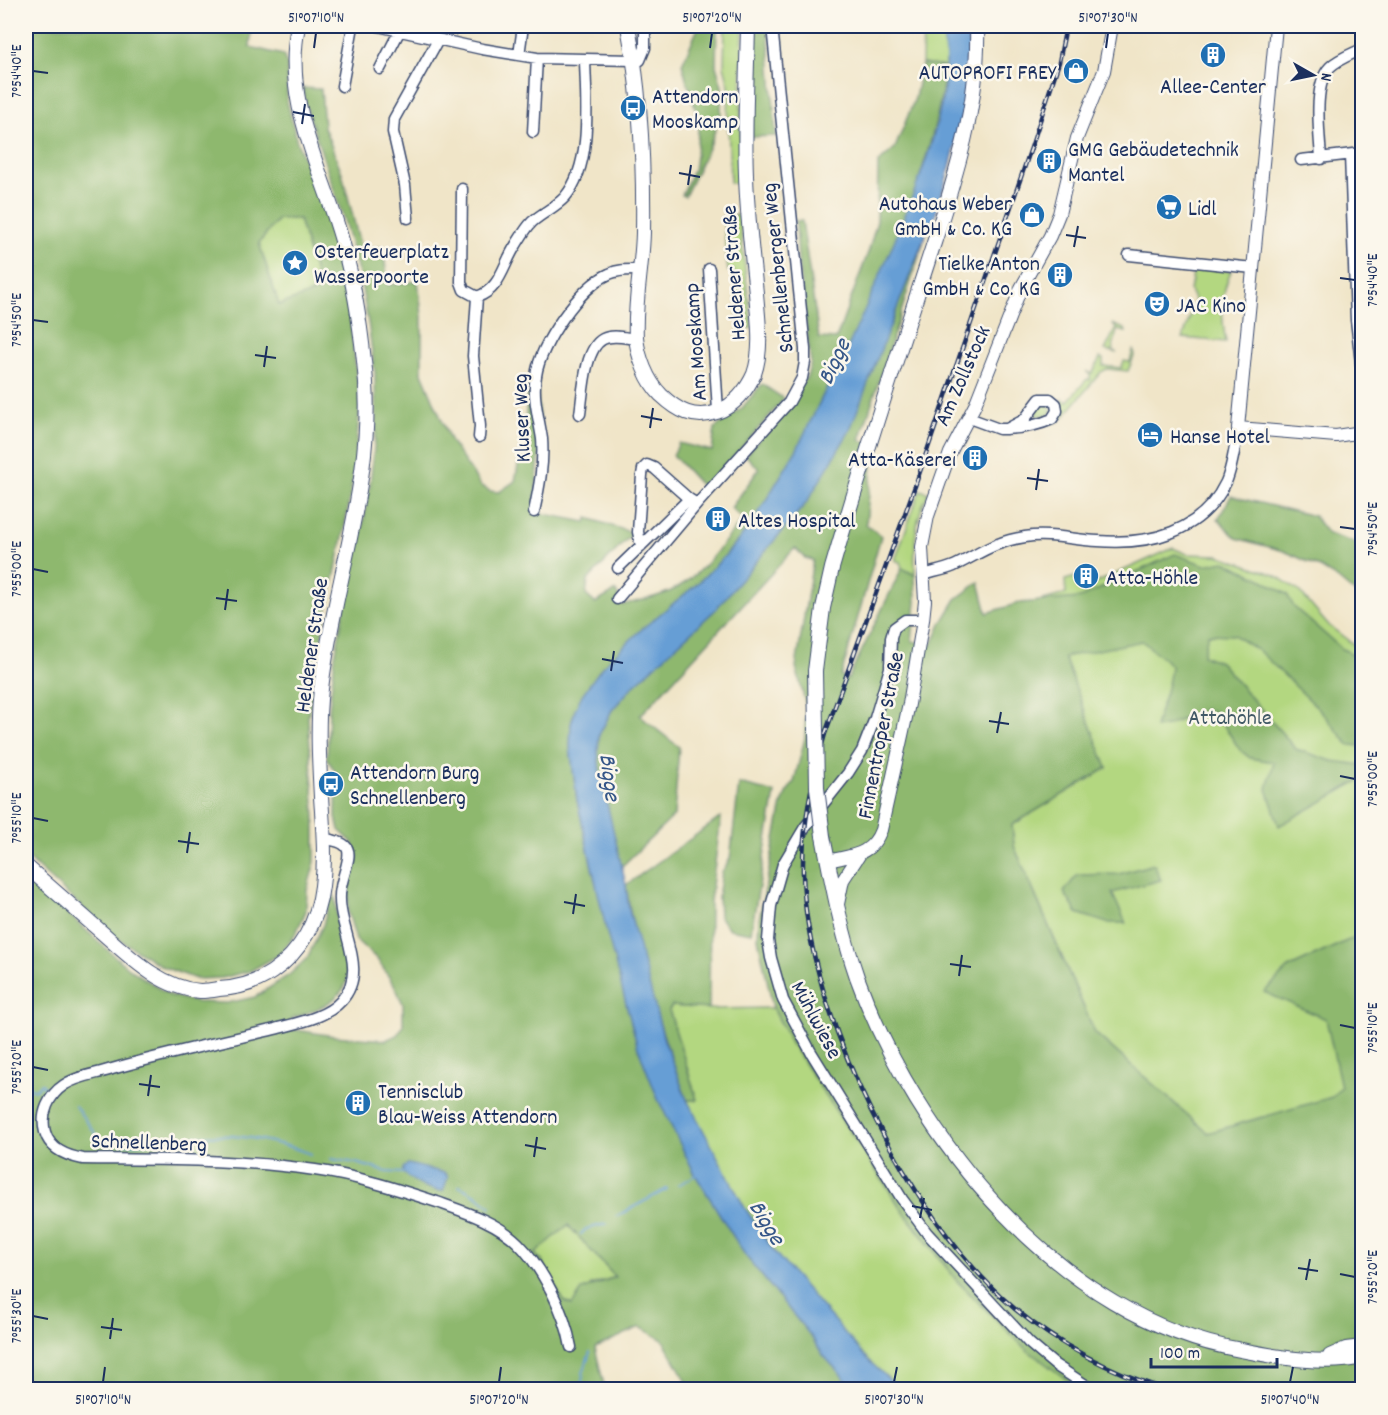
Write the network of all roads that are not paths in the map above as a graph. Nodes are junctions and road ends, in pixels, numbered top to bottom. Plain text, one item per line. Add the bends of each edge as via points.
1 (298, 26) edge
2 (353, 26) edge
3 (378, 26) edge
4 (430, 26) edge
5 (523, 26) edge
6 (628, 26) edge
7 (645, 26) edge
8 (748, 26) edge
9 (771, 26) edge
10 (977, 26) edge
11 (1112, 26) edge
12 (1276, 26) edge
13 (400, 30) junction
14 (435, 39) junction
15 (1362, 49) edge
16 (519, 55) junction
17 (537, 58) junction
18 (585, 60) junction
19 (634, 60) junction
20 (380, 69) dead end
21 (342, 86) dead end
22 (533, 132) dead end
23 (1362, 153) edge
24 (1350, 155) junction
25 (1321, 159) junction
26 (1301, 160) dead end
27 (462, 189) dead end
28 (408, 218) dead end
29 (1129, 255) dead end
30 (1253, 268) junction
31 (709, 269) dead end
32 (640, 270) junction
33 (477, 297) junction
34 (636, 339) junction
35 (1362, 372) edge
36 (1034, 405) junction
37 (718, 411) junction
38 (580, 414) dead end
39 (969, 418) junction
40 (1041, 423) junction
41 (1238, 428) junction
42 (1007, 429) junction
43 (1362, 432) edge
44 (479, 437) dead end
45 (693, 501) junction
46 (534, 512) dead end
47 (641, 546) junction
48 (618, 567) dead end
49 (923, 575) junction
50 (617, 599) dead end
51 (922, 620) junction
52 (323, 839) junction
53 (860, 854) junction
54 (828, 861) junction
55 (26, 866) edge
56 (838, 904) junction
57 (571, 1347) dead end
58 (1362, 1347) edge
59 (1362, 1357) edge
60 (1320, 1360) junction
61 (1093, 1389) edge

1 - 52 main road, Heldener Straße via 297,99 304,131 344,246 361,338 366,395 360,484 330,623 321,695 318,757
2 - 21 street
3 - 13 street
4 - 14 street
5 - 16 street
6 - 19 main road, Heldener Straße
7 - 19 street via 644,54 640,60
8 - 37 main road, Heldener Straße via 746,176 758,352 744,392 732,405
9 - 45 street, Schnellenberger Weg via 806,362 789,402
10 - 54 main road, bridge via 972,104 954,180 832,568 824,608 815,671 817,788
11 - 39 street, Am Zollstock via 1104,71 1077,138 1059,214 1021,288
12 - 30 street
13 - 14 street
13 - 20 street
14 - 16 street
14 - 28 street via 394,119
15 - 25 street via 1331,66 1321,84
16 - 17 street
17 - 18 street
17 - 22 street
18 - 19 street
18 - 33 street via 587,133 573,186 564,199 530,224 510,253 496,285
19 - 32 main road, Heldener Straße via 641,118
23 - 24 street
24 - 25 street
24 - 35 street via 1355,315
25 - 26 street
27 - 33 street via 461,282 464,290
29 - 30 street
30 - 41 street
31 - 37 street, Am Mooskamp
32 - 34 main road, Heldener Straße
32 - 46 street, Kluser Weg via 620,270 591,286 555,328 539,358 535,388 543,455
33 - 44 street via 473,356
34 - 37 main road, Heldener Straße via 646,372 657,391 672,405 696,416
34 - 38 street via 611,336 595,346 585,374
36 - 40 street via 1030,420
36 - 40 street via 1046,398 1057,407 1050,421
36 - 42 street via 1024,420
39 - 42 street via 992,428
39 - 49 street, Am Zollstock via 950,453 928,516 922,547
40 - 42 street
41 - 43 street via 1336,436
41 - 49 street via 1226,481 1204,511 1180,529 1155,539 1125,543 1027,537 999,543 953,566
45 - 47 street, Schnellenberger Weg
45 - 47 street via 647,465 643,469 638,532
45 - 50 street, Schnellenberger Weg
47 - 48 street, Schnellenberger Weg
49 - 51 street, Finnentroper Straße
51 - 53 street, Finnentroper Straße via 884,820 878,839
51 - 61 street, Mühlwiese via 905,620 894,628 890,668 862,752 805,827 783,864 771,906 771,958 783,1000 811,1052 927,1233 1029,1343 1054,1365
52 - 55 main road, Heldener Straße via 318,907 307,934 291,957 249,984 200,991 166,981 131,957
52 - 57 street, Schnellenberg via 338,840 349,851 340,906 353,968 352,981 342,1001 306,1021 132,1063 67,1083 48,1103 43,1122 48,1140 63,1154 83,1160 223,1163 315,1170 360,1178 461,1211 499,1228 518,1243 545,1281 568,1328
53 - 54 street
53 - 56 street, Finnentroper Straße via 843,880
54 - 56 main road
56 - 60 main road via 856,975 908,1087 945,1142 1014,1223 1080,1280 1148,1320 1230,1348
58 - 60 main road
59 - 60 main road

